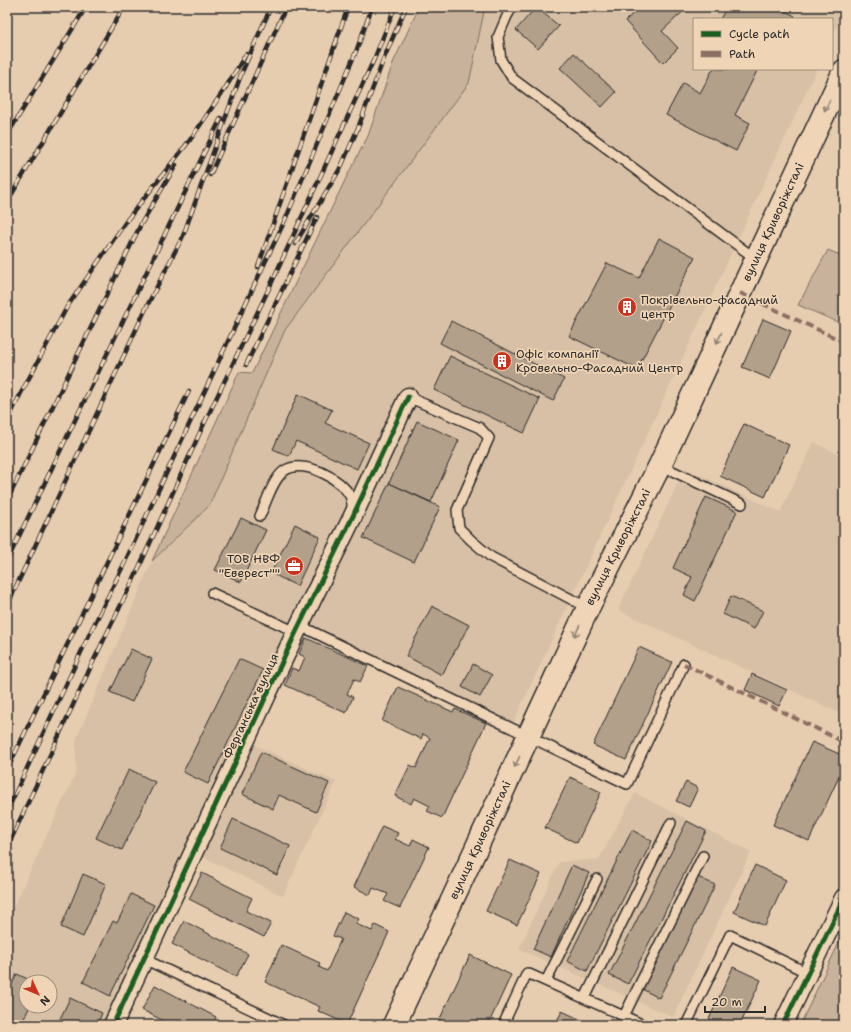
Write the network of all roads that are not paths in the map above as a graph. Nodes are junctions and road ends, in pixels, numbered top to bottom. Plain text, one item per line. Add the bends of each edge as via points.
1 (512, 7) edge
2 (844, 70) edge
3 (756, 259) junction
4 (408, 397) joint
5 (660, 465) junction
6 (742, 504) dead end
7 (260, 516) dead end
8 (353, 516) junction
9 (212, 593) dead end
10 (588, 608) junction
11 (296, 632) junction
12 (684, 664) dead end
13 (528, 736) junction
14 (671, 824) dead end
15 (703, 856) dead end
16 (597, 879) dead end
17 (844, 898) edge
18 (144, 959) junction
19 (808, 973) junction
20 (546, 981) junction
21 (585, 998) junction
22 (624, 1016) junction
23 (113, 1025) edge
24 (284, 1025) edge
25 (394, 1025) edge
26 (503, 1025) edge
27 (644, 1025) edge
28 (686, 1025) edge
29 (783, 1025) edge

1 - 3 lane via 498,37 501,60 512,78
2 -> 3 main road, вулиця Криворіжсталі
3 -> 5 main road, вулиця Криворіжсталі
4 - 8 street, Ферганська вулиця
4 - 10 lane via 480,428 489,438 457,510 459,528 491,557
5 - 6 lane
5 - 10 main road, вулиця Криворіжсталі
7 - 8 lane via 276,478 294,467 308,468 335,479 350,497
8 - 11 street, Ферганська вулиця
9 - 11 lane
10 -> 13 main road, вулиця Криворіжсталі
11 - 13 lane via 307,629
11 - 18 street, Ферганська вулиця
12 - 13 lane via 627,784
13 -> 25 main road, вулиця Криворіжсталі
14 - 21 lane
15 - 22 lane
16 - 20 lane
17 - 19 street
18 - 23 street, Ферганська вулиця
18 - 24 lane
19 - 28 lane via 730,935
19 - 29 street
20 - 21 lane
20 - 26 lane via 527,973
21 - 22 lane
22 - 27 lane

